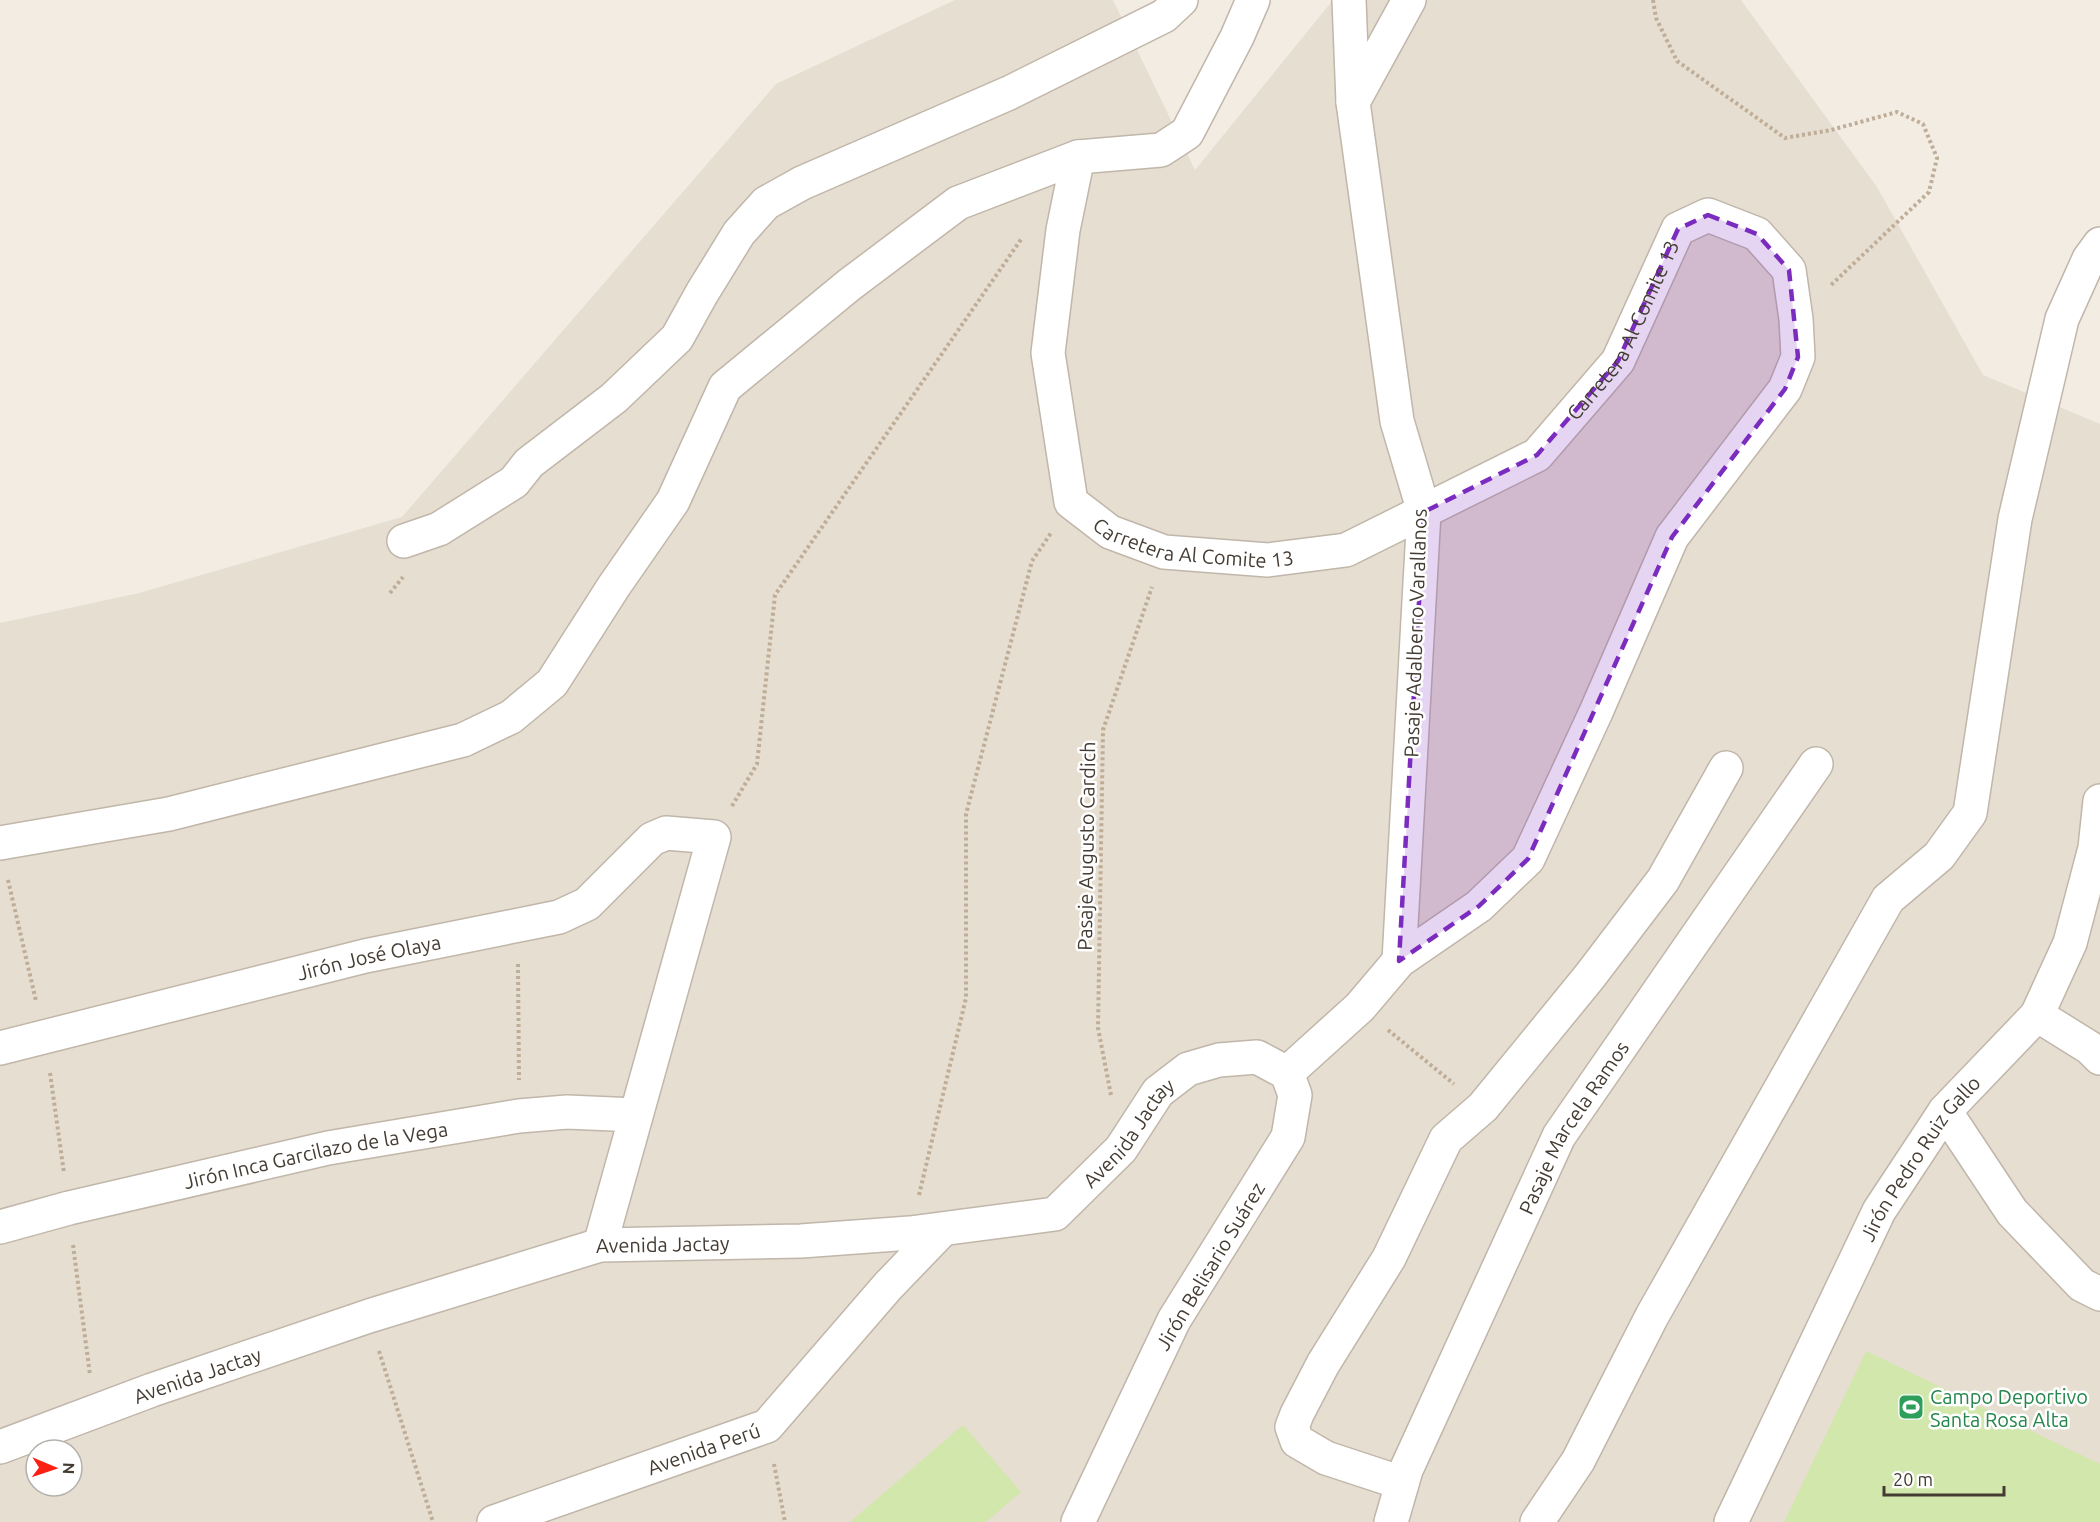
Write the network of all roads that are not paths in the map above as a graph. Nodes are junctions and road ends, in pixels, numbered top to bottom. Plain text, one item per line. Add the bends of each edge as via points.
1 (1181, 0) edge
2 (1252, 0) edge
3 (1348, 0) edge
4 (1408, 0) edge
5 (1353, 102) junction
6 (1078, 158) junction
7 (2100, 244) edge
8 (1424, 512) junction
9 (404, 541) dead end
10 (1816, 764) dead end
11 (1726, 768) dead end
12 (2100, 801) edge
13 (3, 857) edge
14 (1399, 961) junction
15 (2037, 1015) junction
16 (0, 1048) edge
17 (2100, 1058) edge
18 (1287, 1073) junction
19 (1945, 1112) junction
20 (636, 1115) junction
21 (0, 1227) edge
22 (926, 1232) junction
23 (600, 1245) junction
24 (2100, 1294) edge
25 (0, 1447) edge
26 (1402, 1483) junction
27 (494, 1522) edge
28 (1078, 1522) edge
29 (1391, 1522) edge
30 (1537, 1522) edge
31 (1731, 1522) edge

1 - 9 street via 1164,16 1009,93 802,183 766,203 739,233 677,338 614,398 529,463 514,482 439,529
2 - 6 street via 1187,133 1161,150
3 - 5 street, Pasaje Adalberro Varallanos
4 - 5 street
5 - 8 street, Pasaje Adalberro Varallanos via 1397,422
6 - 8 street, Carretera Al Comite 13 via 1063,230 1048,352 1071,502 1110,532 1164,552 1268,560 1346,550
6 - 13 street via 958,203 849,285 725,387 673,501 552,683 511,717 463,740
7 - 30 street via 2089,259 2062,319 2015,519 1970,813 1939,856 1888,899 1652,1317 1578,1461
8 - 14 street, Pasaje Adalberro Varallanos
8 - 14 street, Carretera Al Comite 13 via 1537,455 1618,361 1678,229 1708,215 1757,234 1789,270 1798,357 1785,389 1672,537 1528,859 1479,906
10 - 26 street, Pasaje Marcela Ramos via 1559,1136
11 - 26 street via 1663,880 1483,1107 1446,1139 1389,1258 1323,1364 1297,1414 1292,1427 1296,1441 1326,1458
12 - 15 street, Jirón Pedro Ruiz Gallo via 2095,848 2070,943
14 - 18 street, Carretera Al Comite 13 via 1360,1006
15 - 17 street
15 - 19 street, Jirón Pedro Ruiz Gallo
16 - 20 street, Jirón José Olaya via 365,956 559,917 587,904 652,838 666,833 714,837
18 - 22 street, Avenida Jactay via 1257,1057 1219,1060 1188,1069 1158,1092 1121,1149 1055,1214
18 - 28 street, Jirón Belisario Suárez via 1295,1095 1288,1137 1174,1320
19 - 24 street via 2012,1212 2082,1285
19 - 31 street, Jirón Pedro Ruiz Gallo via 1879,1211
20 - 21 street, Jirón Inca Garcilazo de la Vega via 567,1112 519,1116 328,1148
20 - 23 street
22 - 23 street, Avenida Jactay via 801,1240
22 - 27 street, Avenida Perú via 888,1286 767,1426
23 - 25 street, Avenida Jactay via 369,1316
26 - 29 street, Pasaje Marcela Ramos

